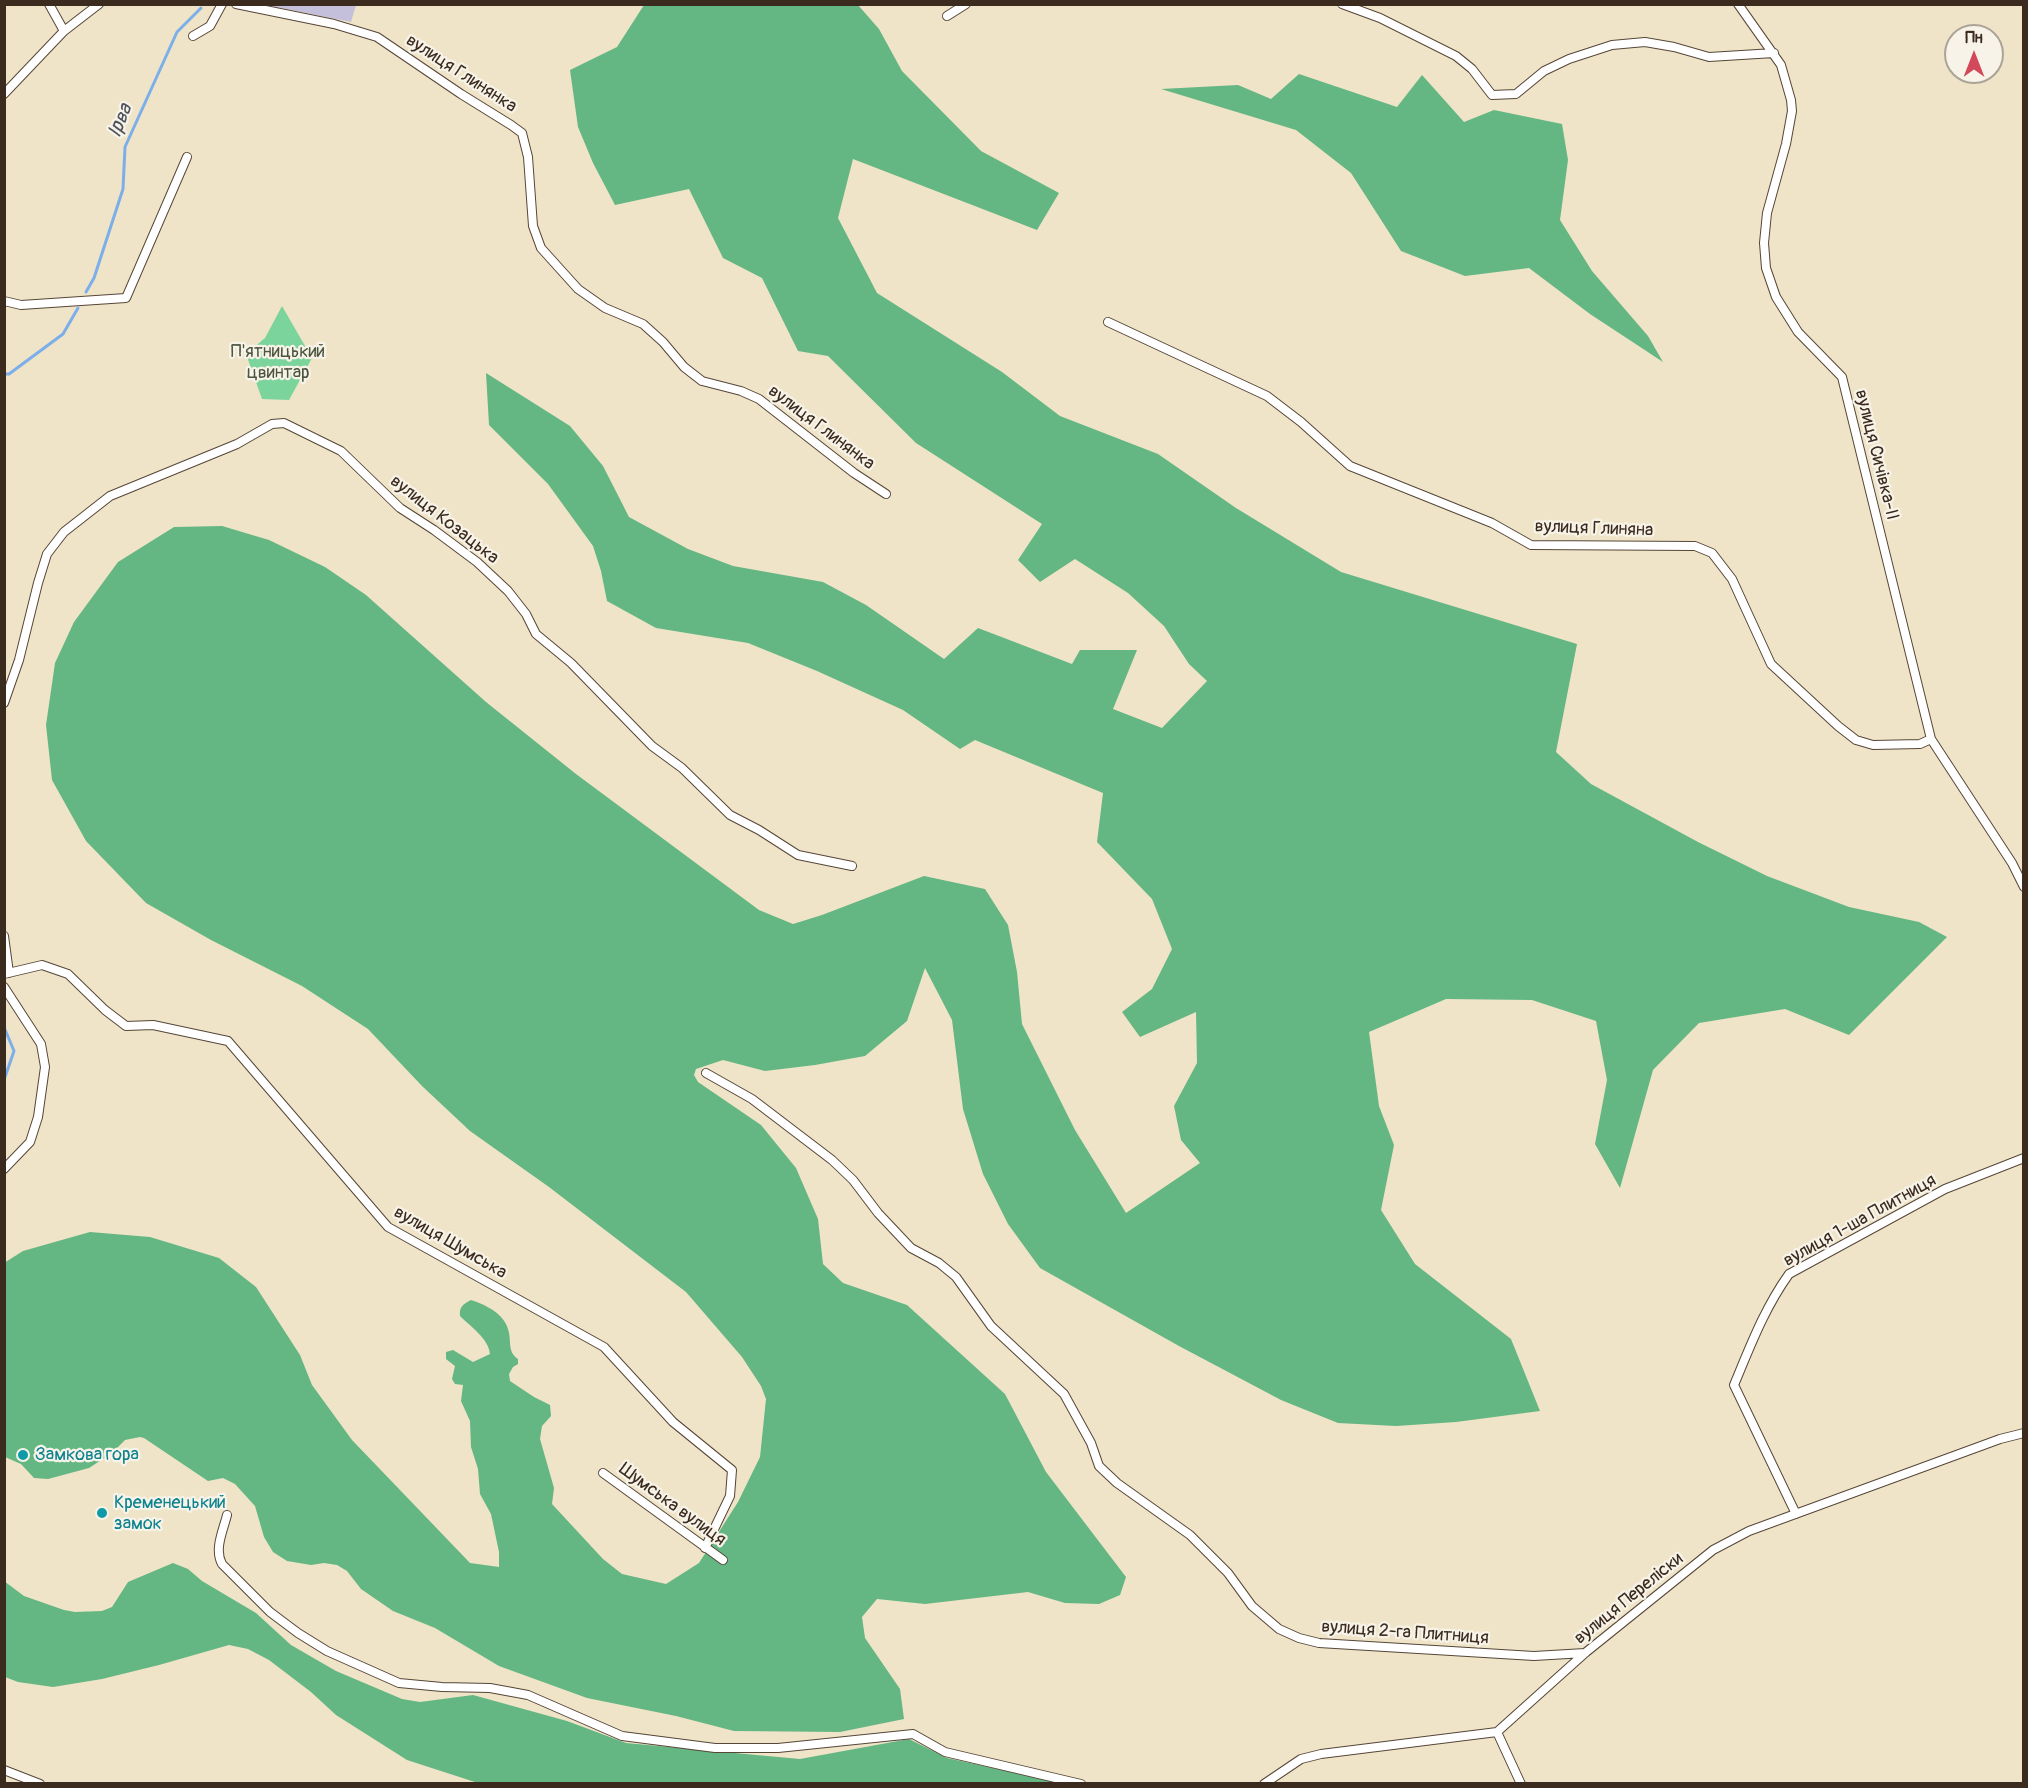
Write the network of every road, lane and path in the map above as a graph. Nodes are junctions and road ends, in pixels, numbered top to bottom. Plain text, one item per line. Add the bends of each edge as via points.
1 (49, 4) edge
2 (99, 4) edge
3 (222, 4) edge
4 (236, 4) edge
5 (966, 4) edge
6 (1342, 4) edge
7 (1738, 4) edge
8 (947, 16) dead end
9 (64, 31) junction
10 (193, 36) dead end
11 (1774, 52) junction
12 (4, 94) edge
13 (187, 157) dead end
14 (4, 301) edge
15 (1108, 322) dead end
16 (886, 494) dead end
17 (4, 703) edge
18 (1931, 740) junction
19 (852, 866) dead end
20 (2024, 887) edge
21 (4, 936) edge
22 (7, 973) edge
23 (4, 987) edge
24 (706, 1073) dead end
25 (2024, 1158) edge
26 (4, 1169) edge
27 (2024, 1433) edge
28 (603, 1473) dead end
29 (1796, 1514) junction
30 (227, 1515) dead end
31 (705, 1548) junction
32 (723, 1560) dead end
33 (1585, 1653) junction
34 (1497, 1732) junction
35 (4, 1770) edge
36 (40, 1784) edge
37 (1081, 1784) edge
38 (1264, 1784) edge
39 (1521, 1784) edge

1 - 9 street
2 - 9 street
3 - 10 street via 210,26
4 - 16 street, вулиця Глинянка via 377,37 522,133 528,157 532,226 542,248 578,289 605,308 643,324 702,381 759,399
5 - 8 street
6 - 11 street via 1380,18 1456,56 1492,95 1516,94 1544,70 1612,45 1645,42 1709,57
7 - 11 street, вулиця Сичівка-II
9 - 12 street
11 - 18 street, вулиця Сичівка-II via 1787,83 1792,111 1767,213 1766,268 1776,297 1798,332 1842,377
13 - 14 street via 126,298 21,305
15 - 18 street, вулиця Глиняна via 1267,396 1350,466 1492,523 1531,545 1695,546 1712,553 1732,579 1771,664 1838,726 1856,740 1874,745 1920,744
17 - 19 street, вулиця Козацька via 47,554 64,532 110,496 237,444 272,424 284,423 341,451 400,508 477,562 508,591 536,634 730,815 798,855
18 - 20 street, вулиця Сичівка-II
21 - 22 street
22 - 31 street, вулиця Шумська via 42,965 68,974 126,1026 153,1025 228,1041 388,1227 604,1347 673,1422 732,1470 729,1496
23 - 26 street via 41,1044 45,1068 30,1142
24 - 33 street, вулиця 2-га Плитниця via 752,1099 832,1160 911,1248 956,1277 991,1326 1064,1394 1099,1466 1190,1535 1228,1573 1252,1606 1279,1629 1319,1643 1534,1656
25 - 29 street, вулиця 1-ша Плитниця via 1945,1189 1789,1274 1781,1285 1755,1333 1734,1385
27 - 29 street, вулиця Переліски
28 - 31 street, Шумська вулиця
29 - 33 street, вулиця Переліски via 1749,1531 1713,1550
30 - 37 street via 220,1560 270,1611 327,1651 399,1683 490,1688 528,1695 622,1736 715,1748 778,1748 913,1734 945,1752
31 - 32 street, Шумська вулиця
33 - 34 street, вулиця Переліски
34 - 38 street via 1322,1754 1301,1759
34 - 39 street
35 - 36 street

